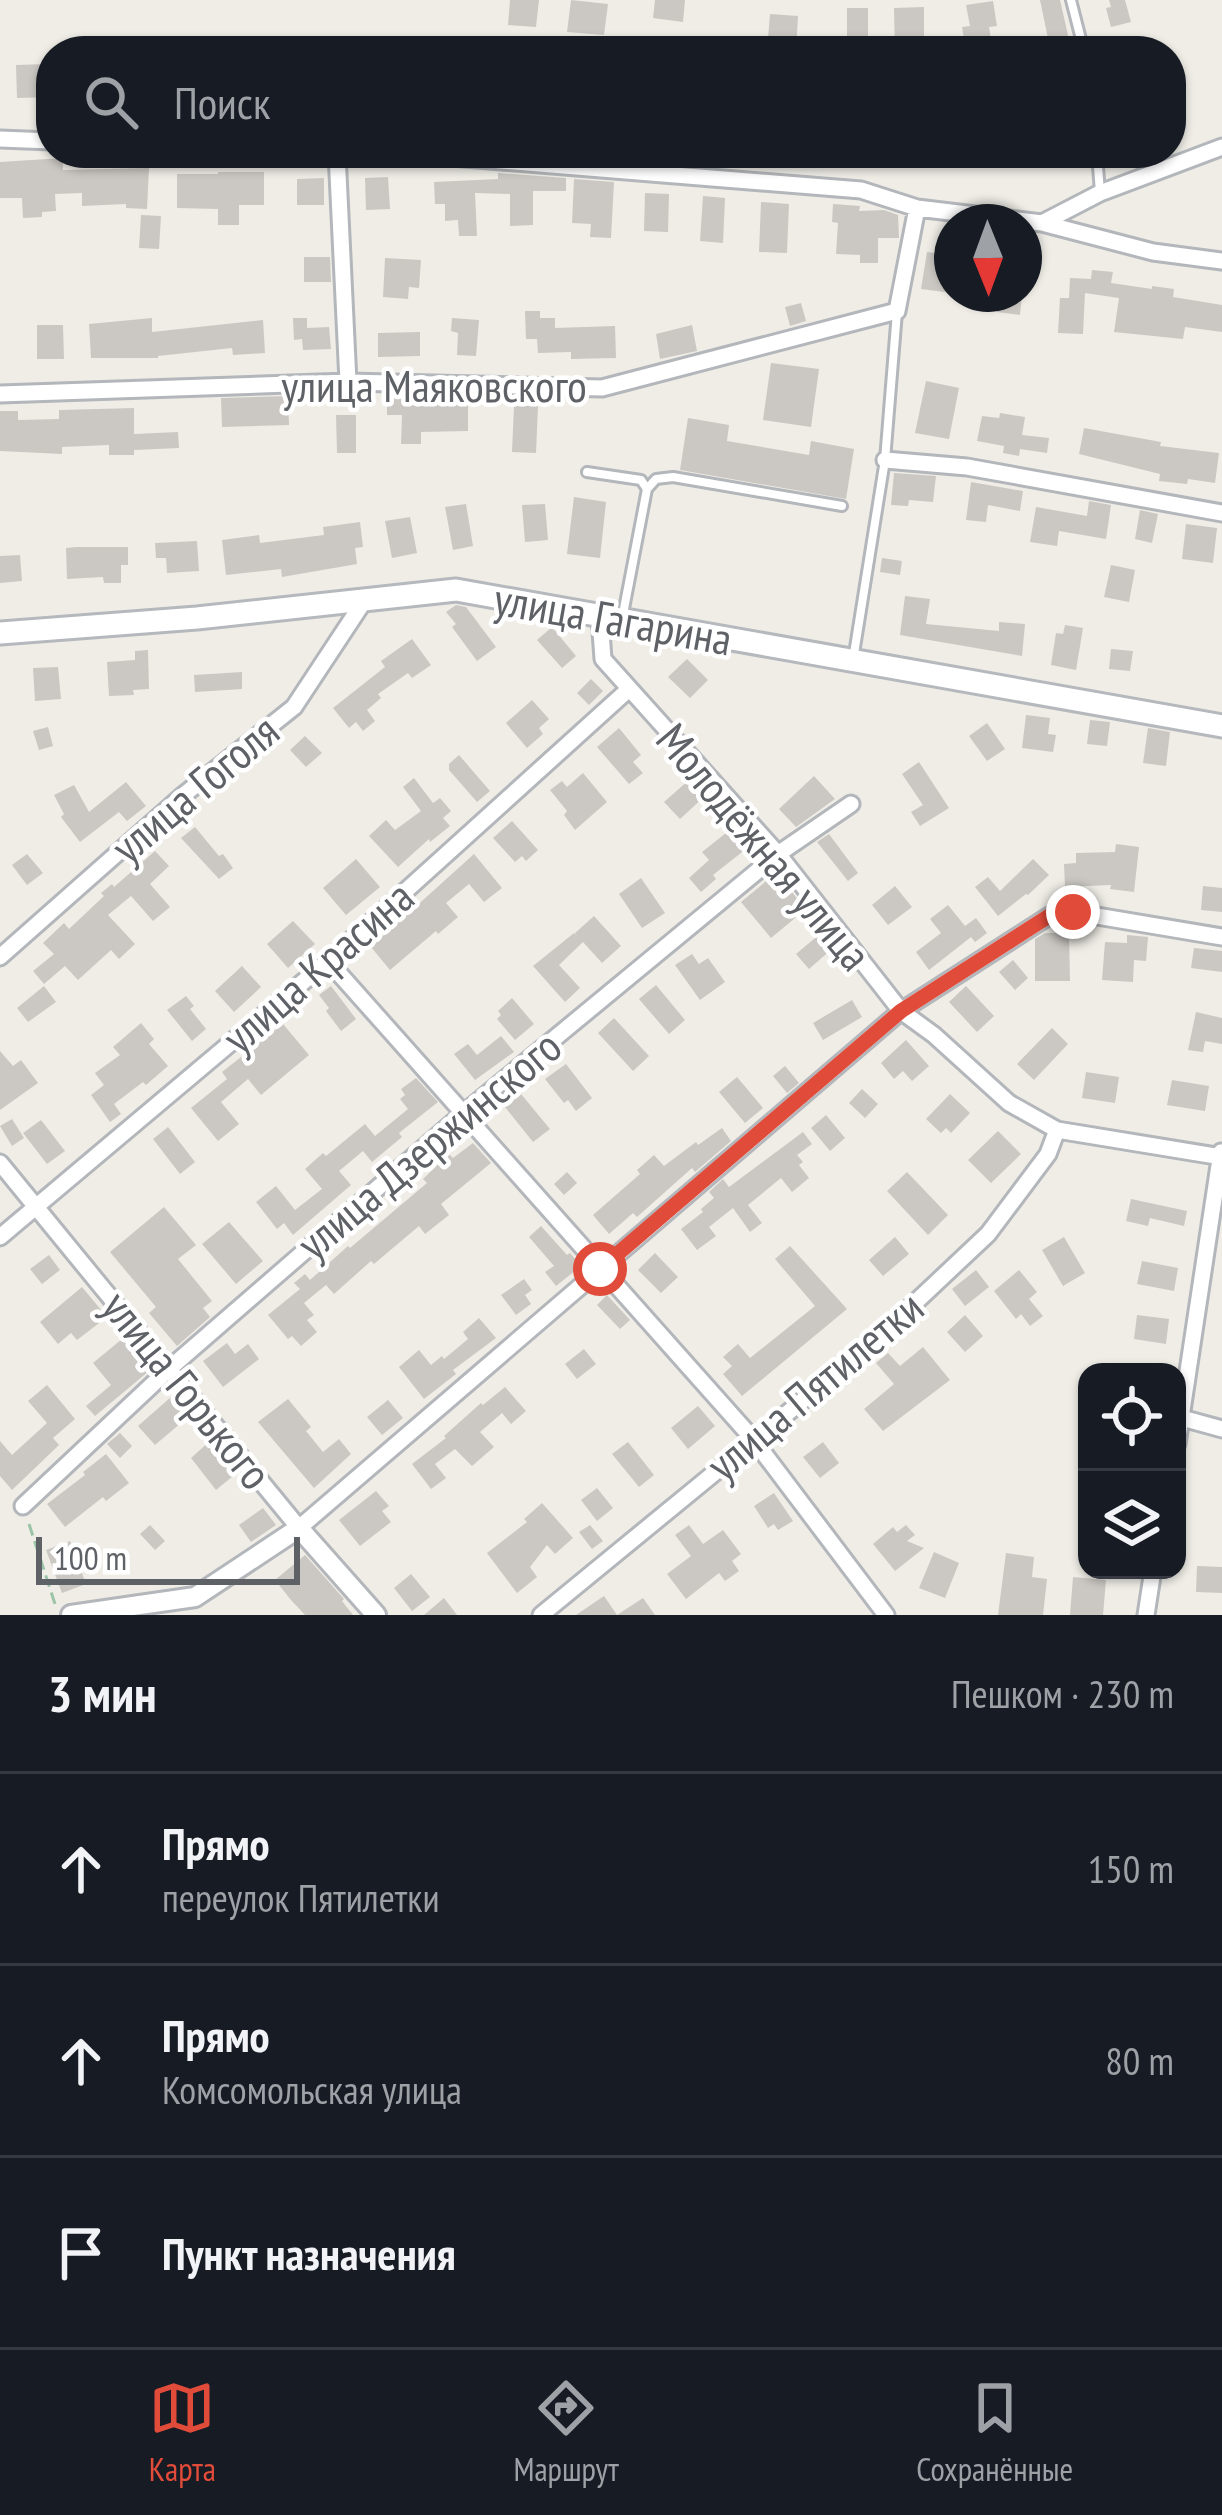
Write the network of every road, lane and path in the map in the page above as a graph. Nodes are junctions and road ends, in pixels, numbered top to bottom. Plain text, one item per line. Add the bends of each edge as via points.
1 (1071, 0) edge
2 (1080, 36) edge
3 (0, 140) edge
4 (36, 141) edge
5 (1222, 146) edge
6 (1186, 160) edge
7 (338, 168) edge
8 (588, 168) edge
9 (1098, 168) edge
10 (1165, 168) edge
11 (1100, 193) junction
12 (917, 208) junction
13 (934, 210) edge
14 (1042, 223) joint
15 (1222, 261) edge
16 (897, 311) junction
17 (348, 382) junction
18 (0, 394) edge
19 (885, 460) junction
20 (587, 472) dead end
21 (647, 489) junction
22 (842, 506) dead end
23 (1222, 513) edge
24 (364, 601) junction
25 (610, 619) junction
26 (0, 632) edge
27 (853, 661) junction
28 (629, 689) junction
29 (1222, 726) edge
30 (851, 804) dead end
31 (778, 854) junction
32 (1222, 937) edge
33 (0, 957) edge
34 (328, 961) junction
35 (901, 1011) junction
36 (464, 1113) junction
37 (1057, 1130) junction
38 (1222, 1154) edge
39 (0, 1163) edge
40 (36, 1207) junction
41 (0, 1237) edge
42 (600, 1269) junction
43 (170, 1368) junction
44 (1186, 1392) edge
45 (1186, 1419) edge
46 (1222, 1429) edge
47 (753, 1439) junction
48 (23, 1506) joint
49 (299, 1528) junction
50 (1152, 1579) edge
51 (58, 1615) edge
52 (71, 1615) edge
53 (376, 1615) edge
54 (541, 1615) edge
55 (886, 1615) edge
56 (1146, 1615) edge

1 - 2 lane
3 - 4 street
5 - 6 street
7 - 17 street
8 - 12 street via 861,190
9 - 11 lane
10 - 11 street
11 - 14 street
12 - 13 street
12 - 16 street
14 - 15 street
16 - 17 street, улица Маяковского via 602,388
16 - 19 lane
17 - 18 street, улица Маяковского
19 - 23 street
19 - 27 lane
20 - 21 lane via 640,480
21 - 22 lane via 673,478
21 - 25 lane
24 - 25 main road, улица Гагарина via 456,590
24 - 26 main road, улица Гагарина
24 - 33 street, улица Гоголя via 294,707
25 - 27 main road, улица Гагарина
25 - 28 street, Молодёжная улица via 603,659
27 - 29 main road, улица Гагарина
28 - 31 street, Молодёжная улица
28 - 34 street, улица Красина
30 - 31 street, улица Дзержинского
31 - 35 street, Молодёжная улица
31 - 36 street, улица Дзержинского
32 - 35 street via 1073,912 1049,916
34 - 36 street
34 - 40 street, улица Красина
35 - 37 street, Молодёжная улица via 1009,1103
35 - 42 street
36 - 42 street
36 - 43 street, улица Дзержинского
37 - 38 street, Молодёжная улица
37 - 47 street, улица Пятилетки via 988,1234 868,1347
38 - 44 street
39 - 40 street, улица Горького
40 - 41 street, улица Красина
40 - 43 street, улица Горького
42 - 47 street
42 - 49 street
43 - 48 street, улица Дзержинского
43 - 49 street, улица Горького
45 - 46 street
47 - 54 street, улица Пятилетки
47 - 55 street
48 - 51 path
49 - 52 street via 195,1597
49 - 53 street, улица Горького
50 - 56 street

